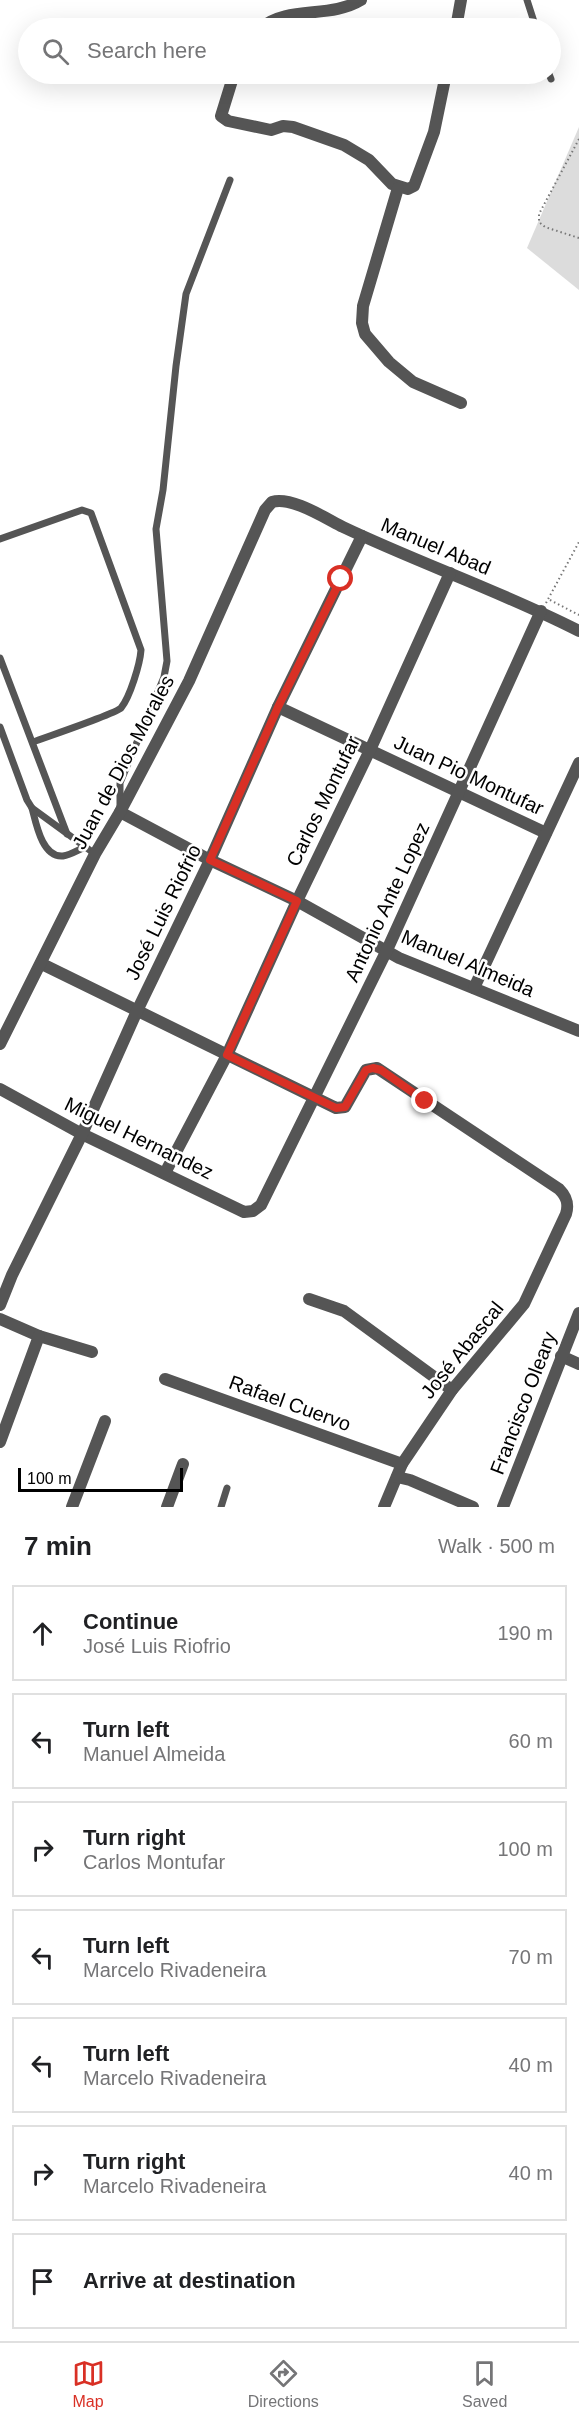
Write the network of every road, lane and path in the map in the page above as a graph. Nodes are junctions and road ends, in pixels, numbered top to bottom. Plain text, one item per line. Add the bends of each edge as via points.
1 (361, 0) edge
2 (461, 0) edge
3 (527, 0) edge
4 (277, 18) edge
5 (458, 18) edge
6 (533, 18) edge
7 (231, 84) edge
8 (444, 84) edge
9 (579, 139) edge
10 (230, 180) dead end
11 (398, 188) junction
12 (579, 238) edge
13 (462, 402) dead end
14 (278, 500) joint
15 (362, 536) junction
16 (0, 539) edge
17 (579, 542) edge
18 (450, 573) junction
19 (548, 599) junction
20 (542, 611) junction
21 (579, 615) edge
22 (579, 631) edge
23 (0, 658) edge
24 (278, 707) junction
25 (0, 727) edge
26 (33, 742) junction
27 (370, 750) junction
28 (579, 763) edge
29 (460, 793) junction
30 (32, 808) junction
31 (120, 812) junction
32 (546, 832) junction
33 (67, 834) junction
34 (90, 850) junction
35 (210, 860) junction
36 (297, 901) junction
37 (387, 950) junction
38 (42, 964) junction
39 (474, 988) junction
40 (137, 1011) junction
41 (579, 1031) edge
42 (0, 1044) edge
43 (227, 1055) junction
44 (0, 1089) edge
45 (315, 1098) junction
46 (82, 1134) junction
47 (165, 1173) junction
48 (261, 1205) joint
49 (309, 1299) dead end
50 (0, 1305) edge
51 (579, 1313) edge
52 (0, 1319) edge
53 (39, 1336) junction
54 (92, 1352) dead end
55 (561, 1356) junction
56 (579, 1364) edge
57 (165, 1379) dead end
58 (453, 1390) junction
59 (105, 1421) dead end
60 (0, 1442) edge
61 (183, 1464) dead end
62 (402, 1464) junction
63 (397, 1477) junction
64 (228, 1488) dead end
65 (72, 1507) edge
66 (167, 1507) edge
67 (220, 1507) edge
68 (384, 1507) edge
69 (473, 1507) edge
70 (503, 1507) edge

1 - 4 street via 342,9
2 - 5 street
3 - 6 lane
7 - 11 street via 221,116 228,121 271,130 293,128 344,146 369,160
8 - 11 street via 434,132 414,186
9 - 12 path via 539,214 539,222
10 - 31 lane via 186,294 156,529 167,661 120,783
11 - 13 street via 363,306 365,334 413,382
14 - 15 street, Manuel Abad via 286,500
14 - 31 street, Juan de Dios Morales via 265,510 189,681
15 - 18 street, Manuel Abad
15 - 24 street, José Luis Riofrio
16 - 26 lane via 81,510 91,513 141,650 128,693 118,710
17 - 19 path
18 - 20 street, Manuel Abad
18 - 27 street, Carlos Montufar
19 - 20 path
19 - 21 path
20 - 22 street, Manuel Abad
20 - 29 street, Antonio Ante Lopez
23 - 26 lane
24 - 27 street, Juan Pio Montufar
24 - 35 street, José Luis Riofrio
25 - 30 lane
26 - 33 lane
27 - 29 street, Juan Pio Montufar
27 - 36 street, Carlos Montufar
28 - 32 street
29 - 32 street, Juan Pio Montufar
29 - 37 street, Antonio Ante Lopez
30 - 33 lane
30 - 34 lane via 47,850 56,856
31 - 34 street, Juan de Dios Morales
31 - 35 street, Manuel Almeida
32 - 39 street
33 - 34 lane
34 - 38 street, Juan de Dios Morales
35 - 36 street, Manuel Almeida
35 - 40 street, José Luis Riofrio
36 - 37 street, Manuel Almeida
36 - 43 street, Carlos Montufar
37 - 39 street, Manuel Almeida
37 - 45 street, Antonio Ante Lopez
38 - 40 street
38 - 42 street, Juan de Dios Morales
39 - 41 street, Manuel Almeida
40 - 43 street
40 - 46 street, José Luis Riofrio
43 - 45 street
43 - 47 street, Carlos Montufar
44 - 46 street, Miguel Hernandez
45 - 48 street, Antonio Ante Lopez
45 - 58 street, José Abascal via 336,1108 345,1107 366,1070 377,1068 559,1189 567,1200 566,1214 524,1304
46 - 47 street, Miguel Hernandez
46 - 50 street, José Luis Riofrio
47 - 48 street, Miguel Hernandez via 244,1212
49 - 58 street via 344,1311
51 - 55 street, Francisco Oleary
52 - 53 street
53 - 54 street
53 - 60 street
55 - 56 street
55 - 70 street, Francisco Oleary
57 - 62 street, Rafael Cuervo
58 - 62 street, José Abascal
59 - 65 street
61 - 66 street
62 - 63 street, José Abascal
63 - 68 street, José Abascal
63 - 69 street
64 - 67 lane

